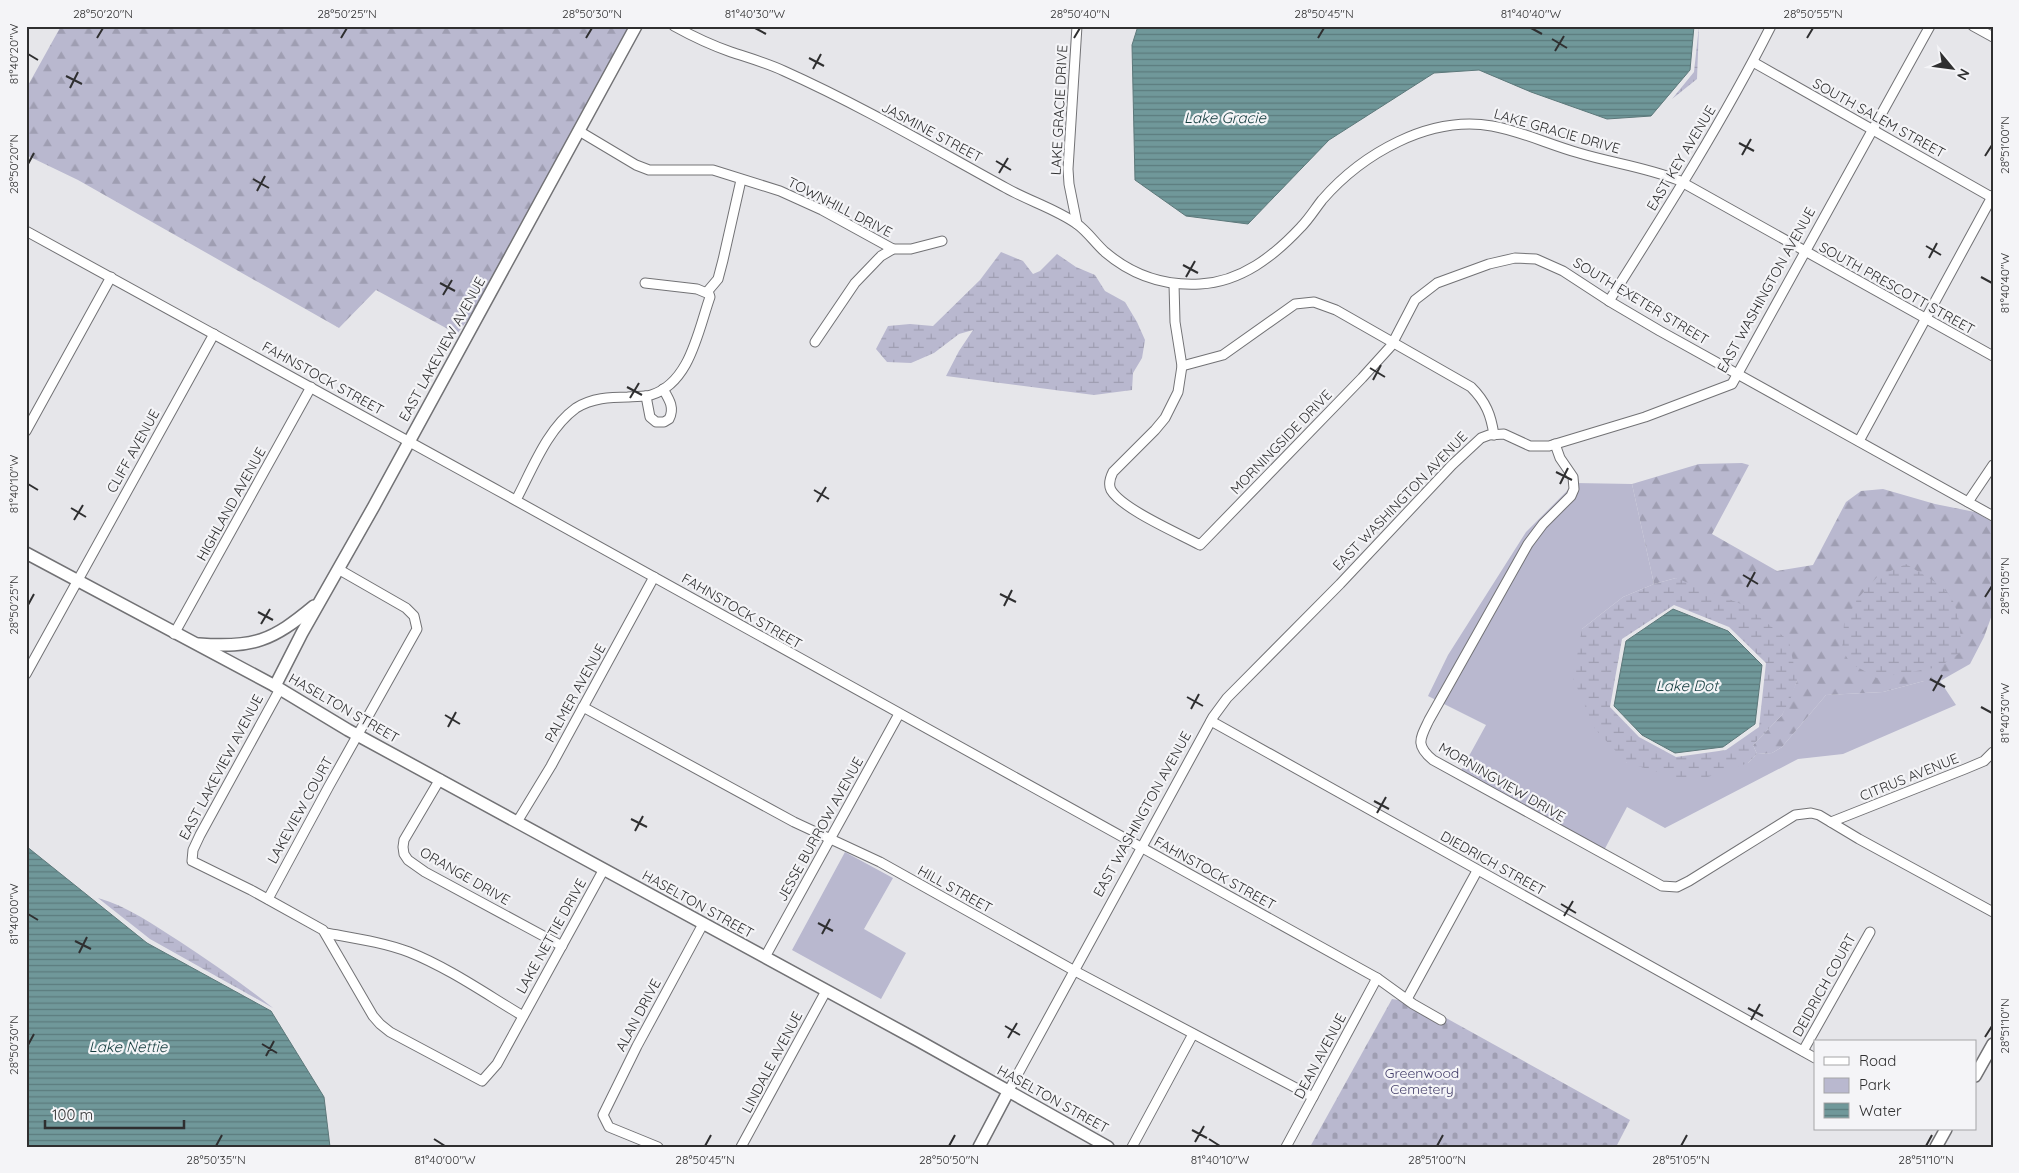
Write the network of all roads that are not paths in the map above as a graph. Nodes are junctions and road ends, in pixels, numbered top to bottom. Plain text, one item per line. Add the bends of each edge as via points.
1 (636, 26) edge
2 (674, 26) edge
3 (1077, 26) edge
4 (1771, 26) edge
5 (1930, 26) edge
6 (1973, 26) edge
7 (1993, 37) edge
8 (1753, 62) junction
9 (1872, 130) junction
10 (579, 131) junction
11 (740, 180) junction
12 (1684, 183) junction
13 (1992, 197) edge
14 (1077, 224) junction
15 (26, 231) edge
16 (942, 241) dead end
17 (893, 249) junction
18 (1804, 252) junction
19 (111, 277) junction
20 (645, 283) dead end
21 (1174, 284) junction
22 (706, 292) junction
23 (1609, 301) junction
24 (1925, 318) junction
25 (214, 334) junction
26 (815, 342) dead end
27 (1392, 343) junction
28 (1993, 356) edge
29 (1182, 366) junction
30 (1737, 374) junction
31 (311, 387) junction
32 (664, 389) junction
33 (646, 396) junction
34 (26, 431) edge
35 (1494, 435) junction
36 (409, 441) junction
37 (1859, 441) junction
38 (1555, 444) junction
39 (1993, 465) edge
40 (516, 500) junction
41 (1968, 502) junction
42 (1993, 516) edge
43 (26, 553) edge
44 (338, 570) junction
45 (654, 577) junction
46 (77, 581) junction
47 (320, 602) junction
48 (174, 634) junction
49 (193, 644) junction
50 (26, 674) edge
51 (278, 688) junction
52 (583, 707) junction
53 (899, 714) junction
54 (1211, 721) junction
55 (358, 735) junction
56 (1992, 755) edge
57 (440, 779) junction
58 (518, 822) junction
59 (1831, 822) junction
60 (831, 840) junction
61 (1141, 848) junction
62 (604, 869) junction
63 (1477, 871) junction
64 (268, 899) junction
65 (1993, 912) edge
66 (703, 924) junction
67 (1870, 932) dead end
68 (326, 933) junction
69 (562, 946) junction
70 (765, 957) junction
71 (1074, 970) junction
72 (1377, 978) junction
73 (826, 991) junction
74 (1407, 999) junction
75 (523, 1016) junction
76 (1441, 1020) dead end
77 (1193, 1034) junction
78 (1993, 1044) edge
79 (1803, 1051) junction
80 (1814, 1057) edge
81 (1976, 1074) edge
82 (1008, 1092) junction
83 (1313, 1097) junction
84 (1945, 1130) edge
85 (658, 1147) edge
86 (741, 1147) edge
87 (979, 1147) edge
88 (1108, 1147) edge
89 (1132, 1147) edge
90 (1286, 1147) edge
91 (1936, 1147) edge

1 - 10 street, EAST LAKEVIEW AVENUE
2 - 14 street, JASMINE STREET via 703,41 783,70 832,94 1026,200
3 - 14 street, LAKE GRACIE DRIVE via 1068,169
4 - 8 street, EAST KEY AVENUE
5 - 9 street, EAST WASHINGTON AVENUE
6 - 7 street
8 - 9 street, SOUTH SALEM STREET
8 - 12 street, EAST KEY AVENUE
9 - 13 street, SOUTH SALEM STREET
9 - 18 street, EAST WASHINGTON AVENUE
10 - 11 street, TOWNHILL DRIVE via 649,170 713,170
10 - 36 street, EAST LAKEVIEW AVENUE
11 - 17 street, TOWNHILL DRIVE via 780,191
11 - 22 street via 724,260 718,279
12 - 18 street, SOUTH PRESCOTT STREET
12 - 21 street, LAKE GRACIE DRIVE via 1496,126 1449,124 1398,142 1358,166 1334,187 1295,233 1255,267 1212,283
12 - 23 street, EAST KEY AVENUE
13 - 24 street
14 - 21 street, JASMINE STREET via 1102,250 1131,270
15 - 19 street, FAHNSTOCK STREET
16 - 17 street via 911,249
17 - 26 street via 854,283
18 - 24 street, SOUTH PRESCOTT STREET
18 - 30 street, EAST WASHINGTON AVENUE
19 - 25 street, FAHNSTOCK STREET
19 - 34 street
20 - 22 street
21 - 29 street via 1175,322
22 - 32 street via 710,297 689,360
23 - 27 street, SOUTH EXETER STREET via 1547,262 1515,258 1451,276 1428,289 1415,300
23 - 30 street, SOUTH EXETER STREET
24 - 28 street, SOUTH PRESCOTT STREET
24 - 37 street
25 - 31 street, FAHNSTOCK STREET
25 - 46 street, CLIFF AVENUE
27 - 29 street via 1336,310 1314,302 1303,302 1282,312 1222,355
27 - 29 street, MORNINGSIDE DRIVE via 1200,545 1126,504 1109,484 1113,472 1165,418 1178,392
27 - 35 street via 1471,388 1487,406
30 - 37 street, SOUTH EXETER STREET
30 - 38 street, EAST WASHINGTON AVENUE via 1732,384 1697,399
31 - 36 street, FAHNSTOCK STREET
31 - 48 street, HIGHLAND AVENUE
32 - 33 street
32 - 33 street via 672,410 669,420 664,422 656,422 650,417
33 - 40 street via 597,399 568,414 550,436
35 - 38 street, EAST WASHINGTON AVENUE via 1504,434 1530,446
35 - 54 street, EAST WASHINGTON AVENUE via 1482,438 1452,465 1227,698
36 - 40 street, FAHNSTOCK STREET
36 - 44 street, EAST LAKEVIEW AVENUE
37 - 41 street, SOUTH EXETER STREET
38 - 59 street, MORNINGVIEW DRIVE via 1573,477 1574,489 1543,524 1515,566 1429,720 1420,742 1423,752 1645,877 1671,888 1689,882 1795,816 1811,813
39 - 41 street
40 - 45 street, FAHNSTOCK STREET
41 - 42 street, SOUTH EXETER STREET
43 - 46 street, HASELTON STREET
44 - 47 street, EAST LAKEVIEW AVENUE
44 - 55 street, LAKEVIEW COURT via 399,603 417,622 416,634
45 - 52 street, PALMER AVENUE
45 - 53 street, FAHNSTOCK STREET
46 - 48 street, HASELTON STREET
46 - 50 street, CLIFF AVENUE
47 - 49 street via 289,627 266,639 236,645
47 - 51 street, EAST LAKEVIEW AVENUE
48 - 49 street, HASELTON STREET
49 - 51 street, HASELTON STREET
51 - 55 street, HASELTON STREET
51 - 64 street, EAST LAKEVIEW AVENUE via 200,835 192,861
52 - 58 street, PALMER AVENUE
52 - 60 street, HILL STREET
53 - 60 street, JESSE BURROW AVENUE
53 - 61 street, FAHNSTOCK STREET
54 - 61 street, EAST WASHINGTON AVENUE
54 - 63 street, DIEDRICH STREET
55 - 57 street, HASELTON STREET
55 - 64 street, LAKEVIEW COURT
56 - 59 street, CITRUS AVENUE via 1965,769
57 - 58 street, HASELTON STREET
57 - 69 street, ORANGE DRIVE via 404,840 404,854 408,860
58 - 62 street, HASELTON STREET
59 - 65 street
60 - 70 street, JESSE BURROW AVENUE
60 - 71 street, HILL STREET via 880,862
61 - 71 street, EAST WASHINGTON AVENUE
61 - 72 street, FAHNSTOCK STREET
62 - 66 street, HASELTON STREET
62 - 69 street, LAKE NETTIE DRIVE
63 - 74 street
63 - 79 street, DIEDRICH STREET
64 - 68 street
66 - 70 street, HASELTON STREET
66 - 85 street, ALAN DRIVE via 603,1115 614,1130
67 - 79 street, DEIDRICH COURT
68 - 75 street via 409,952
68 - 75 street, LAKE NETTIE DRIVE via 380,1024 479,1080 488,1076 497,1064
69 - 75 street, LAKE NETTIE DRIVE
70 - 73 street, HASELTON STREET
71 - 77 street, HILL STREET
71 - 82 street, EAST WASHINGTON AVENUE
72 - 74 street, FAHNSTOCK STREET
72 - 83 street, DEAN AVENUE
73 - 82 street, HASELTON STREET
73 - 86 street, LINDALE AVENUE
74 - 76 street, FAHNSTOCK STREET
77 - 83 street, HILL STREET
77 - 89 street
78 - 81 street
79 - 80 street, DIEDRICH STREET
82 - 87 street, EAST WASHINGTON AVENUE
82 - 88 street, HASELTON STREET
83 - 90 street, DEAN AVENUE
84 - 91 street

